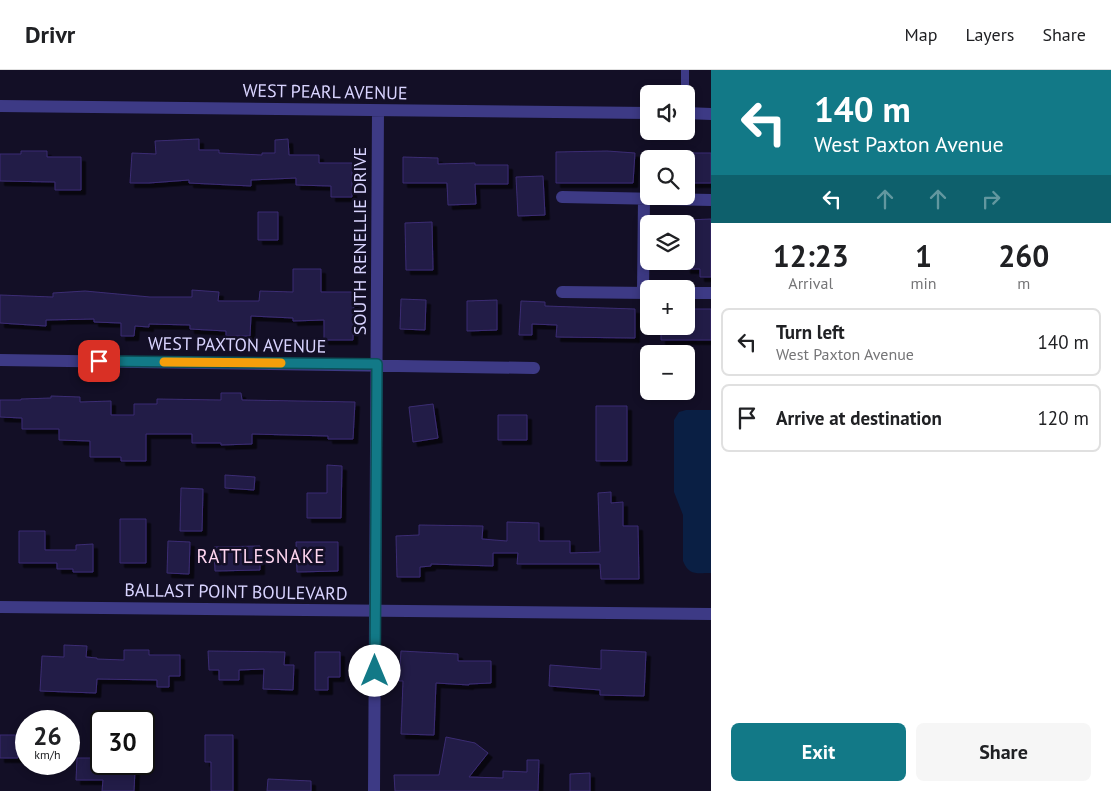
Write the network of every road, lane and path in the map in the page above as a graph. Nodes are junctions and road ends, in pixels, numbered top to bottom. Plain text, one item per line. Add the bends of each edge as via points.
1 (685, 70) edge
2 (685, 85) edge
3 (0, 106) edge
4 (378, 110) junction
5 (640, 113) edge
6 (695, 113) edge
7 (711, 114) edge
8 (562, 197) dead end
9 (640, 198) edge
10 (695, 200) edge
11 (711, 200) edge
12 (644, 205) edge
13 (646, 280) edge
14 (562, 292) dead end
15 (640, 293) edge
16 (695, 293) edge
17 (711, 293) edge
18 (0, 360) edge
19 (377, 364) junction
20 (534, 368) dead end
21 (0, 607) edge
22 (375, 612) junction
23 (711, 614) edge
24 (374, 791) edge

1 - 2 lane
3 - 4 street, WEST PEARL AVENUE
4 - 5 street, WEST PEARL AVENUE
4 - 19 street, SOUTH RENELLIE DRIVE
6 - 7 street
8 - 9 street
10 - 11 street
12 - 13 street
14 - 15 street
16 - 17 street
18 - 19 street, WEST PAXTON AVENUE
19 - 20 street, WEST PAXTON AVENUE
19 - 22 street, SOUTH RENELLIE DRIVE
21 - 22 street, BALLAST POINT BOULEVARD
22 - 23 street, BALLAST POINT BOULEVARD
22 - 24 street, SOUTH RENELLIE DRIVE

